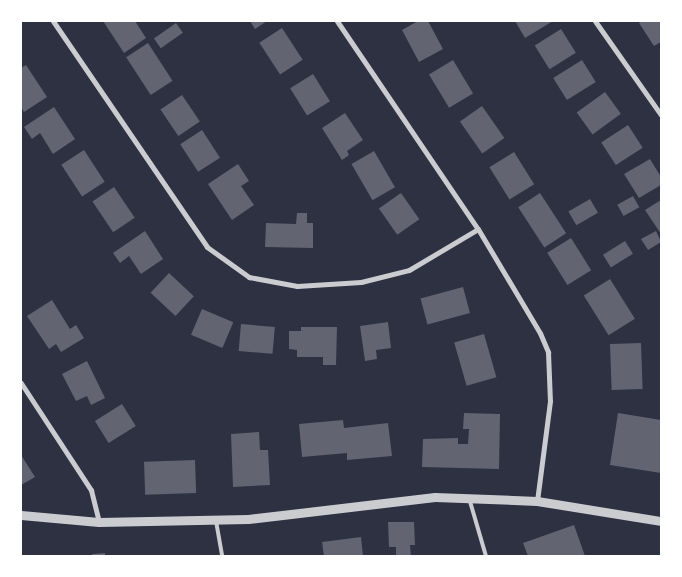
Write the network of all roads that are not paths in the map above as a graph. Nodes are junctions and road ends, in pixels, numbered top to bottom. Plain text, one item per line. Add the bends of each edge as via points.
1 (53, 21) edge
2 (346, 21) edge
3 (595, 21) edge
4 (338, 23) edge
5 (661, 115) edge
6 (478, 229) junction
7 (21, 383) edge
8 (469, 498) junction
9 (536, 501) junction
10 (21, 515) edge
11 (216, 520) junction
12 (661, 521) edge
13 (99, 522) junction
14 (222, 556) edge
15 (486, 556) edge

1 - 6 street via 207,247 249,277 297,286 361,282 409,270
2 - 4 street
3 - 5 street
4 - 6 street
6 - 9 street via 548,352 550,400
7 - 13 street via 91,490
8 - 9 street
8 - 11 street via 435,497
8 - 15 lane
9 - 12 street
10 - 13 street
11 - 13 street
11 - 14 lane

